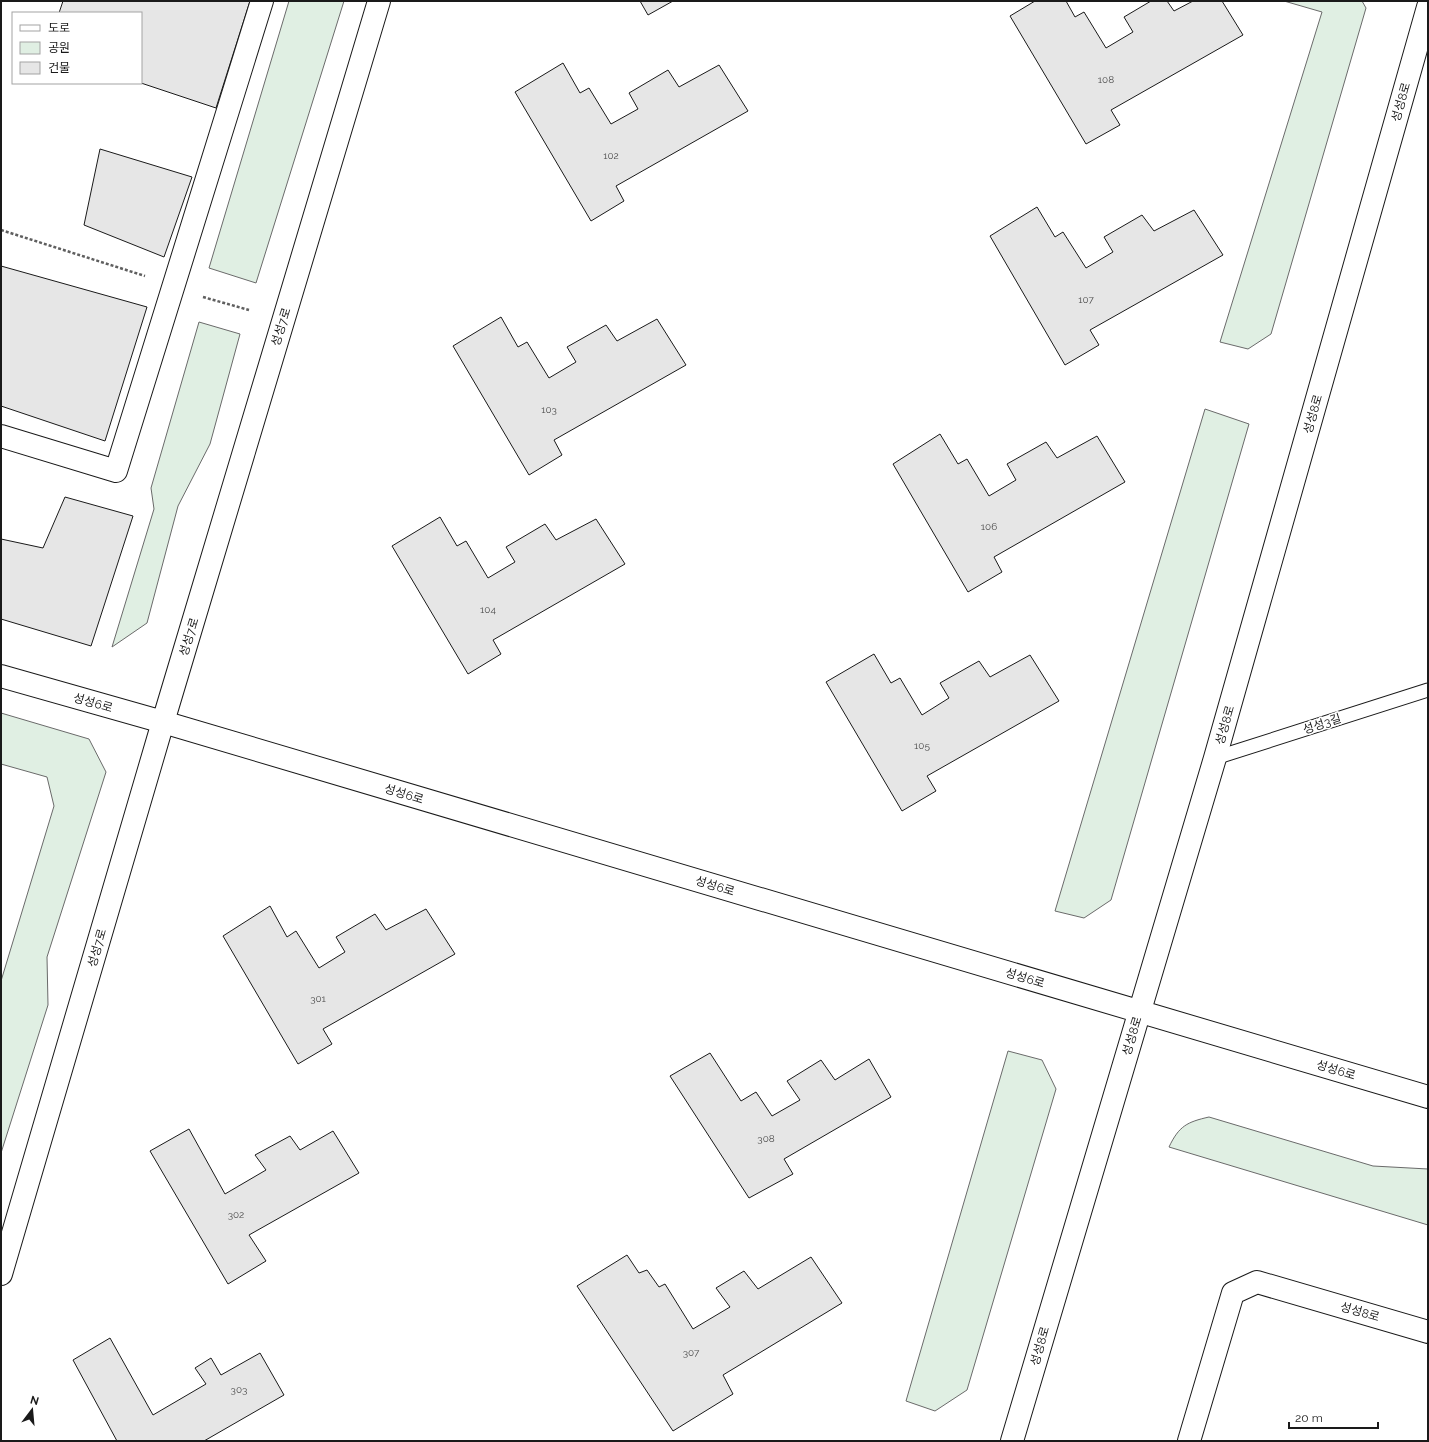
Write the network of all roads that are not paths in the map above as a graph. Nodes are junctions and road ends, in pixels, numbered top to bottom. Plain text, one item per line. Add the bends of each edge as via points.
1 (262, 1) edge
2 (379, 1) edge
3 (1428, 7) edge
4 (1, 436) edge
5 (1, 676) edge
6 (1428, 690) edge
7 (163, 722) junction
8 (1215, 758) junction
9 (1139, 1011) junction
10 (1428, 1097) edge
11 (1, 1274) edge
12 (1428, 1332) edge
13 (1012, 1441) edge
14 (1189, 1441) edge

1 - 4 street via 116,471
2 - 7 street, 성성7로
3 - 8 street, 성성8로
5 - 7 street, 성성6로
6 - 8 lane, 성성3길
7 - 9 street, 성성6로
7 - 11 street, 성성7로
8 - 9 street, 성성8로
9 - 10 street, 성성6로
9 - 13 street, 성성8로
12 - 14 street, 성성8로 via 1257,1282 1233,1293

